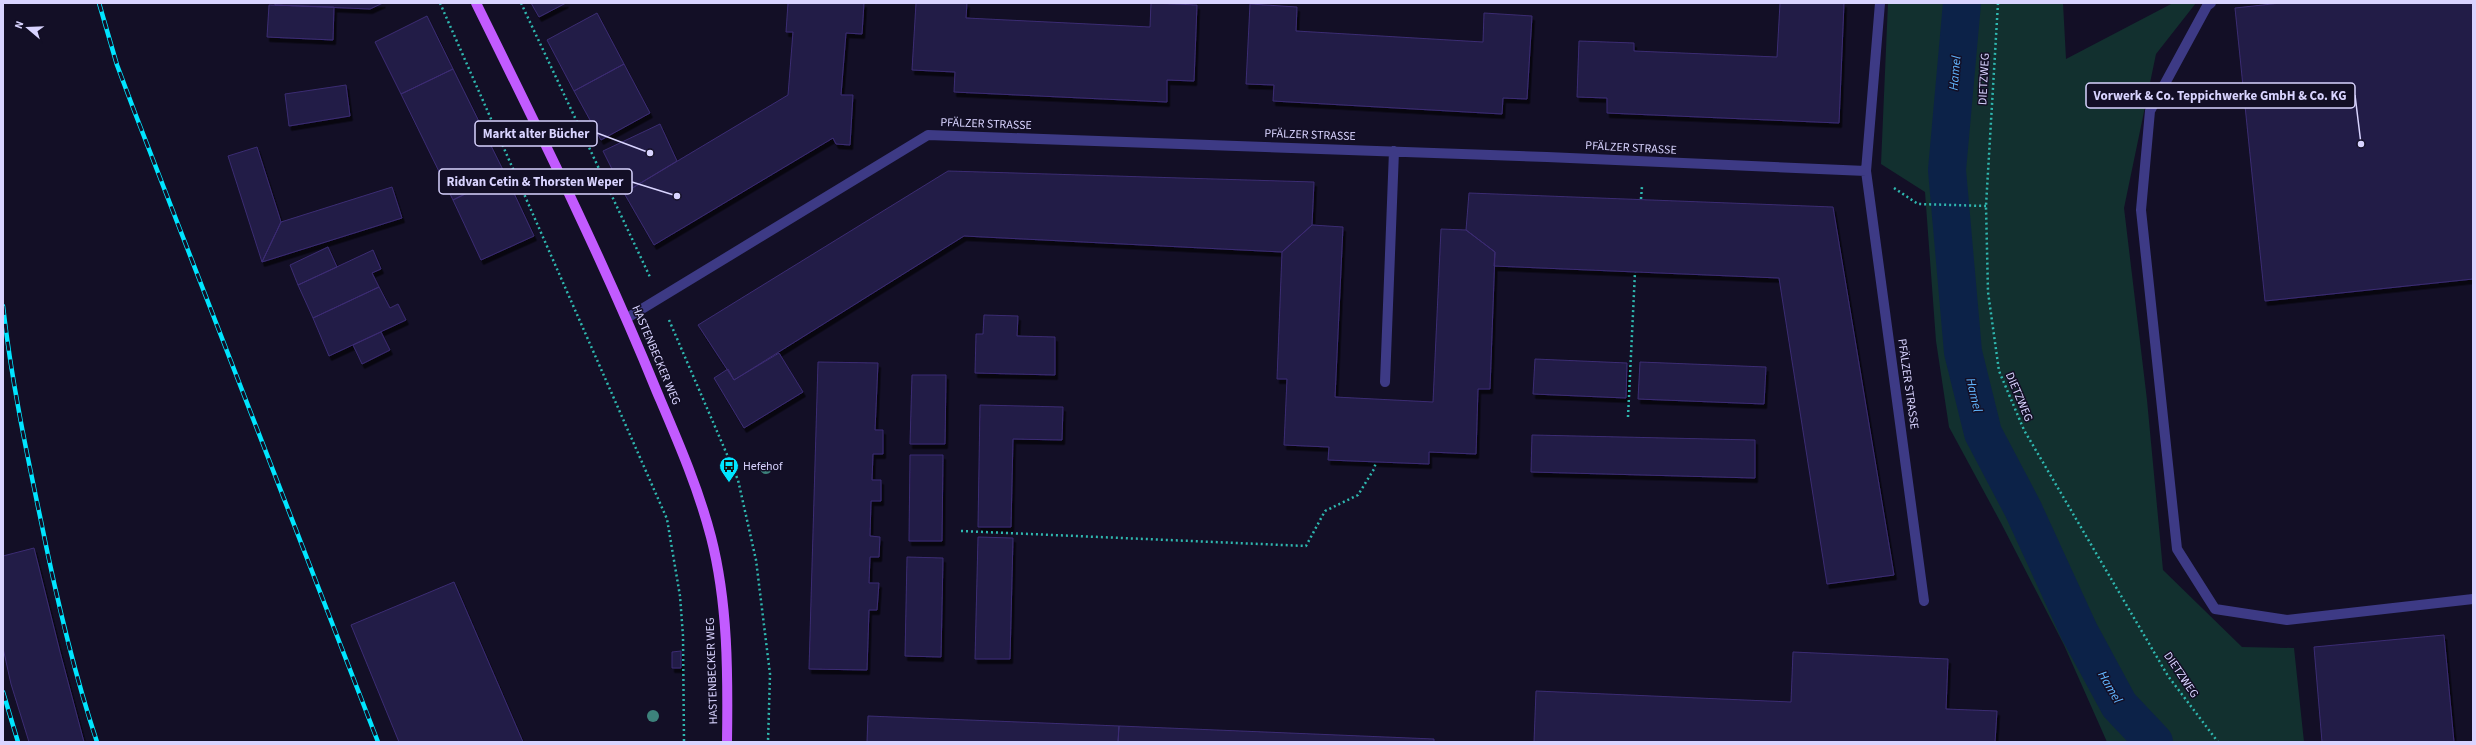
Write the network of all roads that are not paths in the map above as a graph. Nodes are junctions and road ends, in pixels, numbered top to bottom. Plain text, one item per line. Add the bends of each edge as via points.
1 (476, 3) edge
2 (1880, 3) edge
3 (2211, 3) edge
4 (1394, 152) junction
5 (1866, 171) junction
6 (627, 318) junction
7 (1385, 382) dead end
8 (2473, 599) edge
9 (1924, 601) dead end
10 (727, 742) edge

1 - 6 main road, HASTENBECKER WEG
2 - 5 street, PFÄLZER STRASSE
3 - 8 street via 2207,6 2150,111 2141,210 2177,549 2216,609 2287,620
4 - 5 street, PFÄLZER STRASSE
4 - 6 street, PFÄLZER STRASSE via 928,135
4 - 7 street
5 - 9 street, PFÄLZER STRASSE
6 - 10 main road, HASTENBECKER WEG via 697,490 711,537 724,621

